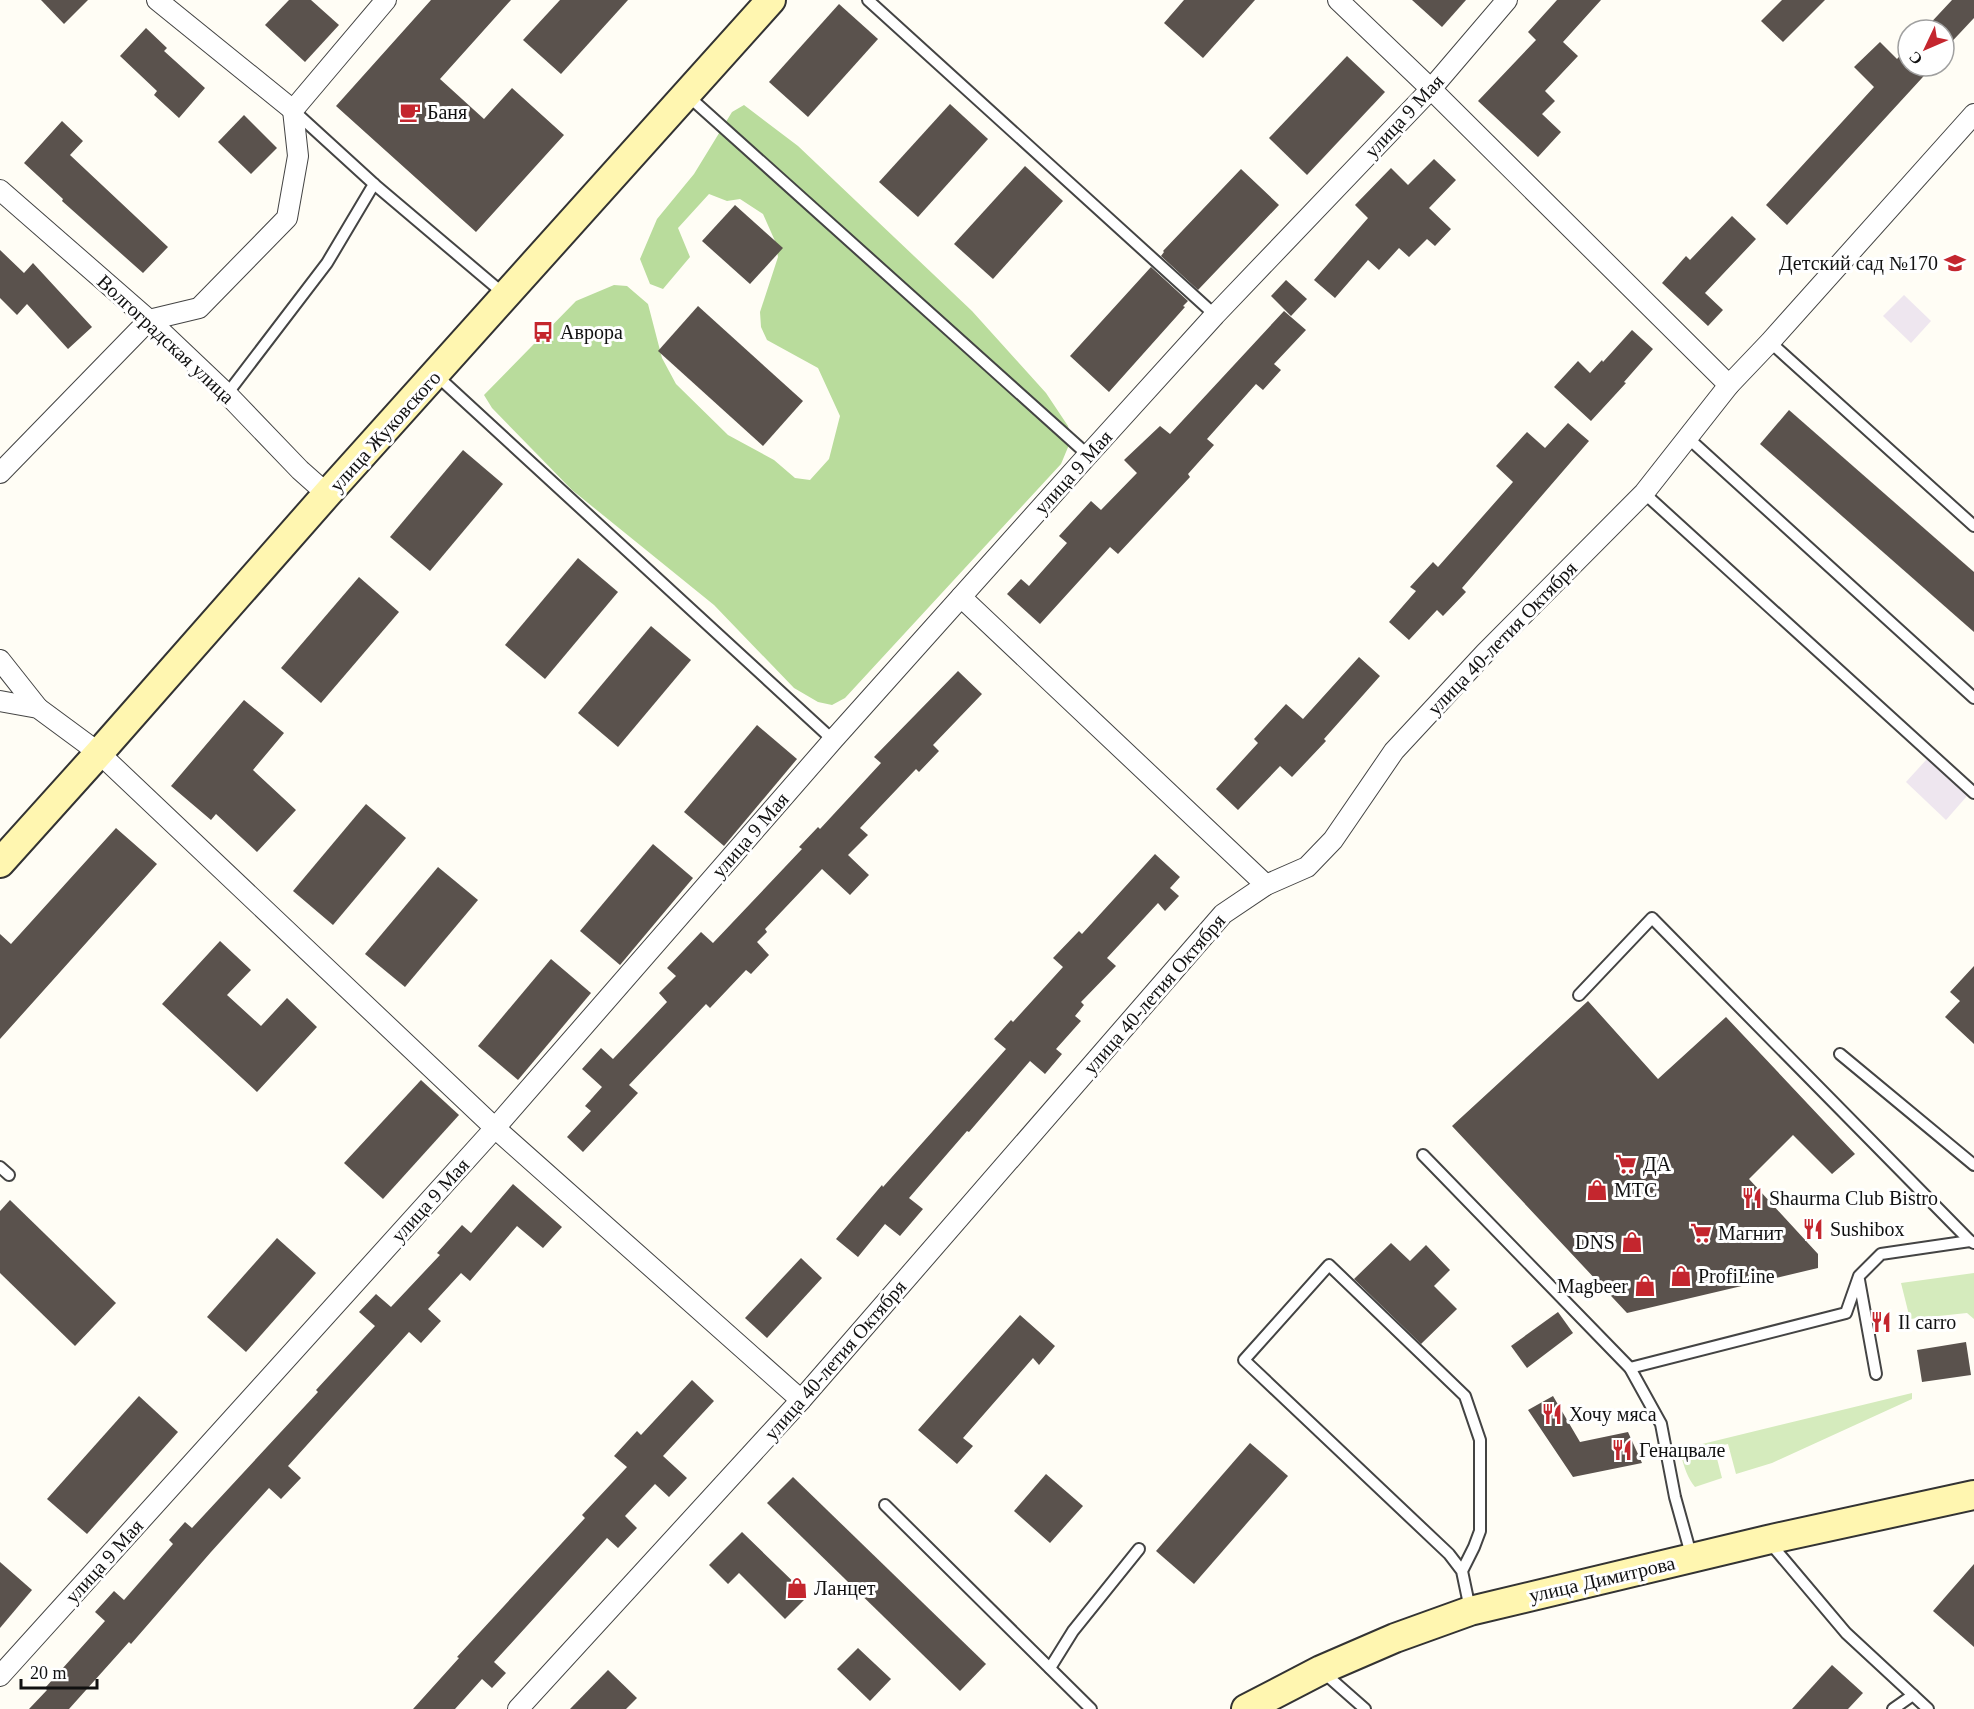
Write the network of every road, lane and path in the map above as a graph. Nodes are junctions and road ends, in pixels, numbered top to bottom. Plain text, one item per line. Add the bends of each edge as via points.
1 (157, 0) edge
2 (386, 0) edge
3 (771, 0) edge
4 (868, 0) edge
5 (1338, 0) edge
6 (1507, 0) edge
7 (1431, 89) junction
8 (687, 95) junction
9 (293, 110) junction
10 (1974, 114) edge
11 (374, 184) junction
12 (0, 190) edge
13 (506, 296) junction
14 (1215, 315) junction
15 (149, 320) junction
16 (1770, 342) junction
17 (436, 375) junction
18 (1729, 385) junction
19 (227, 394) junction
20 (1687, 437) junction
21 (1088, 455) junction
22 (0, 473) edge
23 (1644, 493) junction
24 (327, 494) junction
25 (1974, 526) edge
26 (961, 597) junction
27 (0, 660) edge
28 (1974, 698) edge
29 (0, 701) edge
30 (38, 708) junction
31 (833, 740) junction
32 (99, 753) junction
33 (1974, 793) edge
34 (0, 863) edge
35 (1266, 885) junction
36 (1579, 995) dead end
37 (1840, 1054) dead end
38 (495, 1128) junction
39 (1423, 1155) dead end
40 (1974, 1165) edge
41 (0, 1167) edge
42 (9, 1175) dead end
43 (1972, 1242) edge
44 (1858, 1276) junction
45 (1630, 1368) junction
46 (1876, 1374) dead end
47 (801, 1400) junction
48 (1974, 1495) edge
49 (885, 1505) dead end
50 (1767, 1540) junction
51 (1139, 1549) dead end
52 (1692, 1558) junction
53 (1462, 1570) junction
54 (1470, 1611) junction
55 (1050, 1668) junction
56 (1321, 1670) junction
57 (0, 1676) edge
58 (1913, 1695) junction
59 (518, 1709) edge
60 (1091, 1709) edge
61 (1246, 1709) edge
62 (1365, 1709) edge
63 (1893, 1709) edge
64 (1928, 1709) edge

1 - 9 street
2 - 9 street
3 - 8 street, улица Жуковского
4 - 14 lane
5 - 7 street
6 - 7 street, улица 9 Мая
7 - 14 street, улица 9 Мая
7 - 18 street
8 - 13 street, улица Жуковского
8 - 21 lane
9 - 11 lane
9 - 15 street via 298,156 287,219 199,308
10 - 16 street, улица 40-летия Октября
11 - 13 lane
11 - 19 lane via 327,263
12 - 15 street, Волгоградская улица
13 - 17 street, улица Жуковского
14 - 21 street, улица 9 Мая
15 - 19 street, Волгоградская улица
15 - 22 street
16 - 18 street, улица 40-летия Октября
16 - 25 lane
17 - 24 street, улица Жуковского
17 - 31 lane
18 - 20 street, улица 40-летия Октября
19 - 24 street, Волгоградская улица
20 - 23 street, улица 40-летия Октября
20 - 28 lane
21 - 26 street, улица 9 Мая
23 - 33 lane
23 - 35 street, улица 40-летия Октября via 1394,751 1333,840 1307,867
24 - 32 street, улица Жуковского
26 - 31 street, улица 9 Мая
26 - 35 street
27 - 30 street
29 - 30 street
30 - 32 street
31 - 38 street, улица 9 Мая
32 - 34 street, улица Жуковского
32 - 38 street
35 - 47 street, улица 40-летия Октября via 1222,914
36 - 43 lane via 1652,918
37 - 40 lane
38 - 47 street
38 - 57 street, улица 9 Мая
39 - 45 lane
41 - 42 lane
43 - 44 lane via 1881,1254
44 - 45 lane via 1846,1313
44 - 46 lane
45 - 52 lane via 1661,1424
47 - 59 street, улица 40-летия Октября
48 - 50 street, улица Димитрова
49 - 55 lane
50 - 52 street, улица Димитрова
50 - 58 lane via 1846,1633
51 - 55 lane via 1073,1631
52 - 54 street, улица Димитрова
53 - 53 lane via 1480,1531 1480,1440 1465,1396 1329,1264 1244,1360
53 - 54 lane
54 - 56 street, улица Димитрова
55 - 60 lane
56 - 61 street, улица Димитрова
56 - 62 lane
58 - 63 lane
58 - 64 lane

